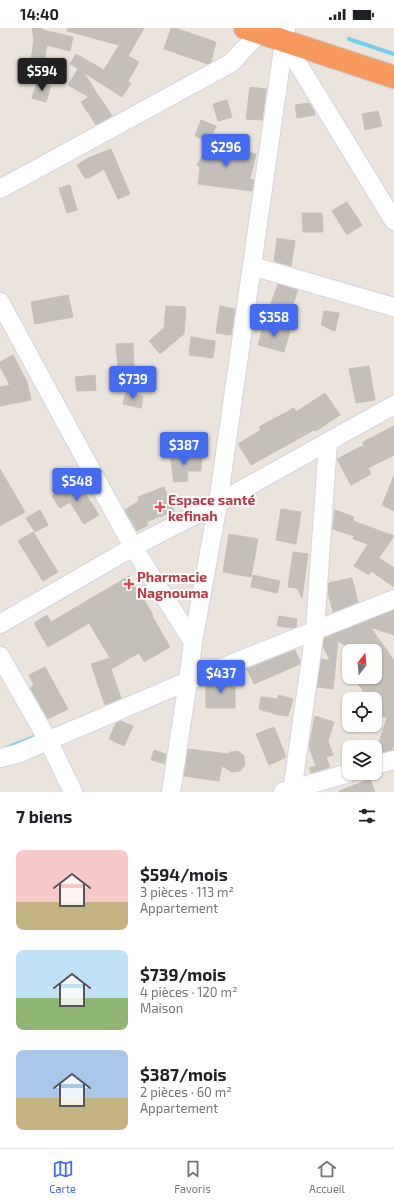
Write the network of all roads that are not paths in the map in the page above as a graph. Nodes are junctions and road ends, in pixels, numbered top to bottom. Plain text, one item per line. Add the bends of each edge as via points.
1 (252, 30) edge
2 (284, 32) edge
3 (394, 65) edge
4 (394, 77) edge
5 (0, 189) edge
6 (394, 221) edge
7 (252, 266) junction
8 (0, 302) edge
9 (394, 307) edge
10 (394, 405) edge
11 (328, 442) junction
12 (218, 503) junction
13 (133, 547) junction
14 (394, 599) edge
15 (0, 624) edge
16 (315, 630) junction
17 (192, 642) junction
18 (0, 656) edge
19 (188, 681) junction
20 (48, 740) junction
21 (0, 758) edge
22 (394, 760) edge
23 (382, 763) edge
24 (342, 775) edge
25 (289, 791) edge
26 (73, 792) edge
27 (171, 792) edge

1 - 2 highway
1 - 5 street via 231,63
2 - 3 highway
2 - 4 highway
2 - 6 street
2 - 7 street
7 - 9 street
7 - 12 street
8 - 13 street
10 - 11 street
11 - 12 street
11 - 16 street
12 - 13 street
12 - 17 street
13 - 15 street
13 - 17 street
14 - 16 street
16 - 19 street
16 - 25 street
17 - 19 street
18 - 20 street
19 - 20 street
19 - 27 street
20 - 21 street via 17,754
20 - 26 street
22 - 23 street
24 - 25 street

